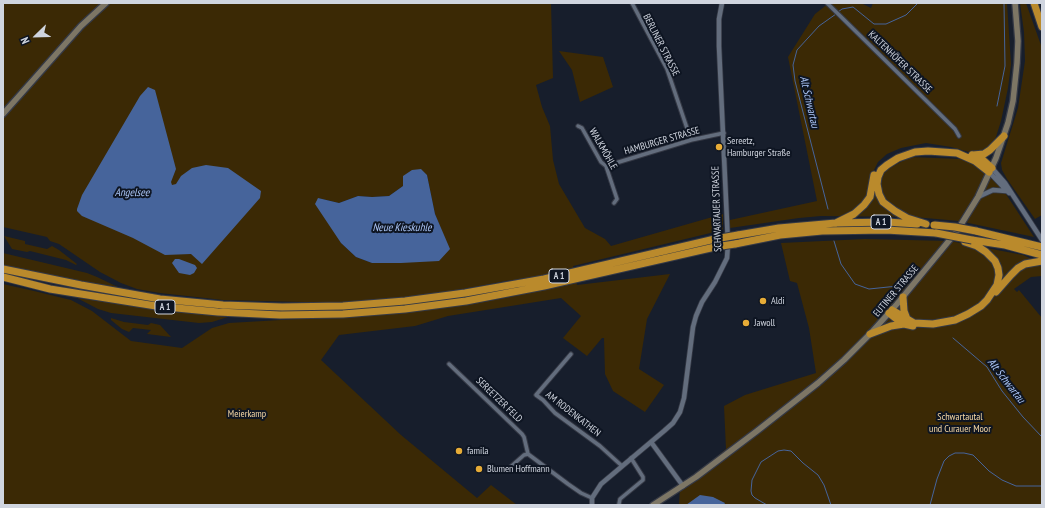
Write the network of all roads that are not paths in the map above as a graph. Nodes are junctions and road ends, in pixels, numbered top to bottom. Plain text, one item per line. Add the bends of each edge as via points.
1 (106, 3) edge
2 (632, 3) edge
3 (722, 3) edge
4 (827, 3) edge
5 (1014, 3) edge
6 (1034, 3) edge
7 (1042, 27) edge
8 (3, 114) edge
9 (578, 126) dead end
10 (724, 134) junction
11 (959, 136) dead end
12 (1004, 136) junction
13 (691, 140) junction
14 (973, 155) junction
15 (606, 166) junction
16 (991, 170) junction
17 (1007, 191) junction
18 (978, 197) junction
19 (1016, 199) junction
20 (614, 204) dead end
21 (836, 223) junction
22 (926, 224) junction
23 (1042, 240) edge
24 (969, 241) junction
25 (1042, 247) edge
26 (1039, 254) edge
27 (1039, 261) edge
28 (3, 269) edge
29 (3, 277) edge
30 (903, 297) junction
31 (415, 304) junction
32 (891, 312) junction
33 (906, 323) junction
34 (870, 334) junction
35 (571, 354) dead end
36 (449, 364) dead end
37 (652, 442) junction
38 (528, 454) junction
39 (631, 458) junction
40 (622, 466) junction
41 (507, 470) dead end
42 (683, 486) junction
43 (592, 498) junction
44 (619, 504) dead end
45 (592, 505) edge
46 (653, 505) edge

1 - 8 main road via 81,26
2 - 13 street, BERLINER STRASSE via 669,73
3 - 10 street, SCHWARTAUER STRASSE via 719,46
4 - 11 street, KALTENHÖFER STRASSE via 955,129
5 - 12 main road, EUTINER STRASSE via 1018,63 1013,102
6 - 7 highway
9 - 15 street, WALKMÖHLE via 582,128 601,162
10 - 13 street, HAMBURGER STRASSE
10 - 37 street, SCHWARTAUER STRASSE via 727,258 696,316 680,412 673,423
12 - 14 highway via 984,154
12 - 16 main road, EUTINER STRASSE
13 - 15 street, HAMBURGER STRASSE
14 - 16 highway via 983,160
14 - 21 highway via 928,147 896,155 885,162 874,175 870,197 864,205 854,214
15 - 20 street, WALKMÖHLE via 617,199
16 - 17 street
16 - 18 main road, EUTINER STRASSE
16 - 19 street via 1005,183
16 - 22 highway via 957,153 928,150 898,158 887,165 878,177 880,194 884,202 895,211
17 - 18 street via 993,190
17 - 19 street
18 - 30 main road, EUTINER STRASSE via 957,231
19 - 23 street
21 - 22 highway, A 1
21 - 31 highway, A 1, bridge via 779,228 715,239 544,279
22 - 25 highway, A 1, bridge via 976,231
24 - 26 highway, A 1 via 1005,245
24 - 31 highway, A 1, bridge via 919,232 822,231 715,247 466,301
24 - 33 highway via 986,252 995,262 999,275 994,291 981,306 955,320 933,324
27 - 33 highway via 1018,268 987,303 968,317 934,327
28 - 31 highway, A 1 via 119,293 223,305 312,307 405,301
29 - 31 highway, A 1 via 50,289 156,306 218,312 280,315 366,313 405,309
30 - 32 main road, EUTINER STRASSE
30 - 33 highway
32 - 33 highway
32 - 34 main road, EUTINER STRASSE
33 - 34 highway
34 - 42 main road, EUTINER STRASSE via 818,383
35 - 40 street, AM RODENKATHEN via 536,395
36 - 38 street, SEREETZER FELD via 522,434
37 - 39 street, SCHWARTAUER STRASSE
37 - 42 street
38 - 41 street
38 - 43 street via 581,493
39 - 40 street, SCHWARTAUER STRASSE
39 - 44 street via 643,480 620,499
40 - 43 street, SCHWARTAUER STRASSE via 601,484
42 - 46 main road, EUTINER STRASSE
43 - 45 street

